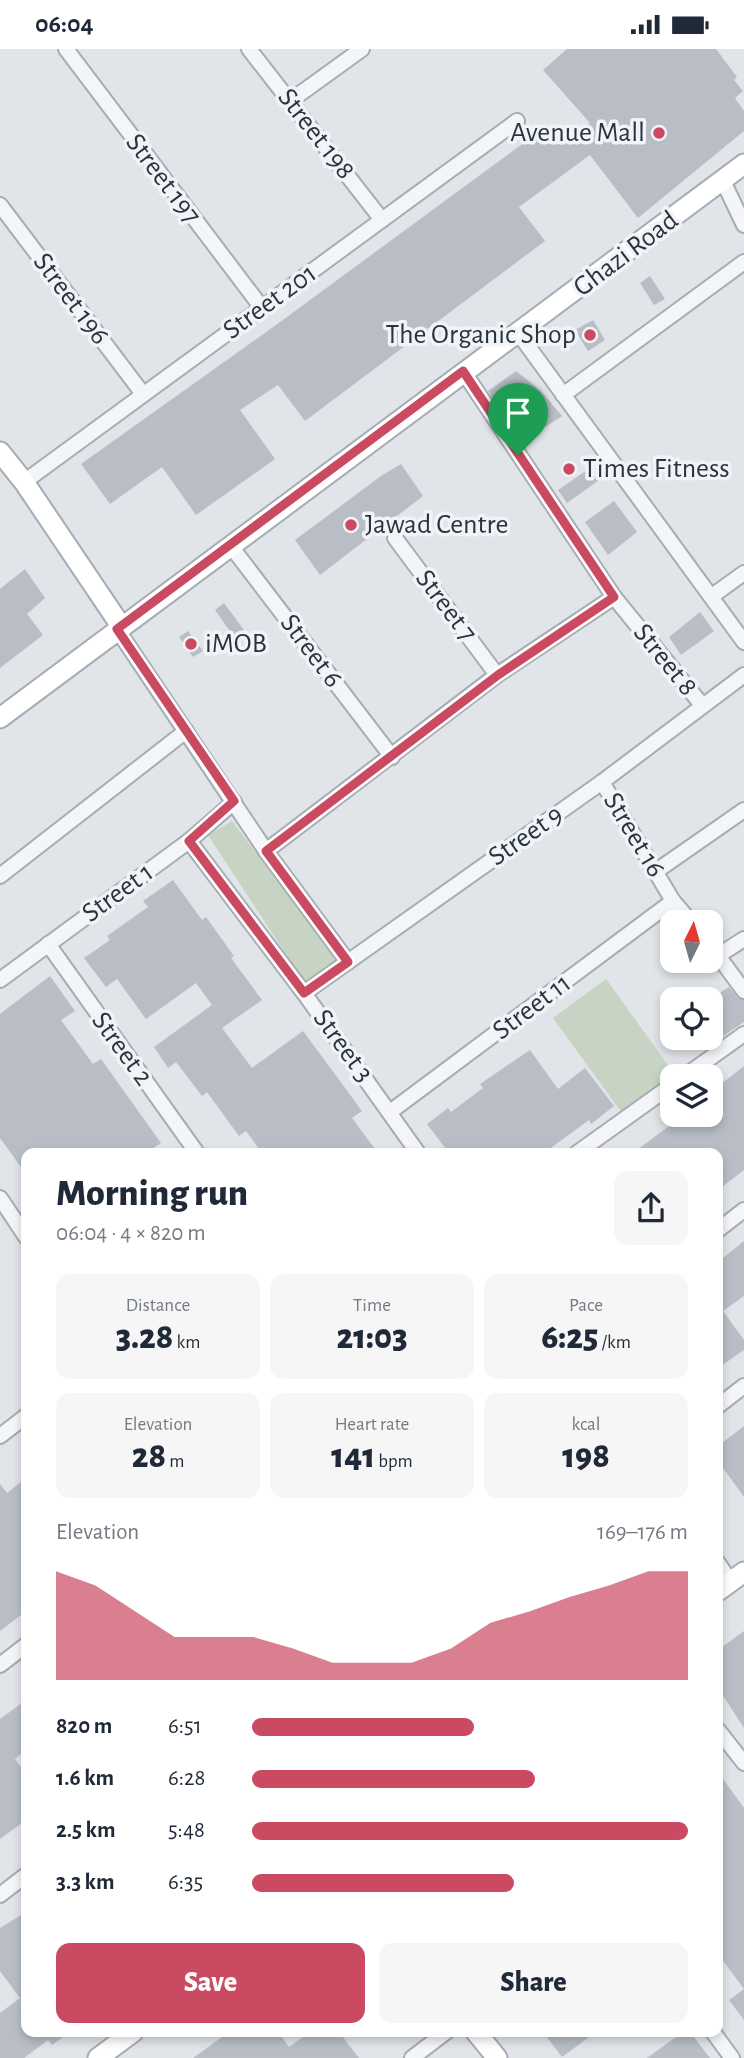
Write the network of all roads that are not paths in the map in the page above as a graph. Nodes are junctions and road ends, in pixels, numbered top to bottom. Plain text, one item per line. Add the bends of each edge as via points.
1 (66, 49) edge
2 (249, 49) edge
3 (362, 49) edge
4 (290, 101) junction
5 (517, 121) dead end
6 (744, 164) edge
7 (723, 181) junction
8 (0, 205) edge
9 (382, 220) junction
10 (744, 225) edge
11 (744, 262) edge
12 (262, 308) junction
13 (519, 334) junction
14 (463, 371) junction
15 (143, 394) junction
16 (564, 395) junction
17 (3, 464) edge
18 (23, 482) junction
19 (395, 538) dead end
20 (230, 545) junction
21 (744, 572) edge
22 (712, 596) junction
23 (614, 597) junction
24 (119, 628) junction
25 (744, 642) edge
26 (498, 675) junction
27 (744, 675) edge
28 (702, 705) junction
29 (0, 718) edge
30 (186, 731) junction
31 (392, 757) junction
32 (601, 782) junction
33 (234, 801) junction
34 (744, 810) edge
35 (189, 841) junction
36 (266, 851) junction
37 (655, 872) junction
38 (0, 876) edge
39 (673, 901) junction
40 (681, 910) edge
41 (744, 939) edge
42 (48, 944) junction
43 (723, 947) edge
44 (723, 961) edge
45 (348, 962) junction
46 (0, 980) edge
47 (744, 991) edge
48 (304, 993) junction
49 (744, 1034) edge
50 (702, 1064) edge
51 (660, 1094) edge
52 (390, 1112) junction
53 (193, 1148) edge
54 (415, 1148) edge
55 (584, 1148) edge
56 (2, 1206) edge
57 (744, 1210) edge
58 (723, 1226) edge
59 (21, 1231) edge
60 (744, 1386) edge
61 (723, 1402) edge
62 (21, 1420) edge
63 (0, 1436) edge
64 (21, 1649) edge
65 (0, 1665) edge
66 (723, 1736) edge
67 (744, 1763) edge
68 (21, 1879) edge
69 (0, 1895) edge
70 (126, 2037) edge
71 (439, 2037) edge
72 (481, 2037) edge
73 (717, 2037) edge
74 (97, 2058) edge
75 (412, 2058) edge
76 (497, 2058) edge
77 (732, 2058) edge

1 - 12 street, Street 197
2 - 4 street, Street 198
3 - 4 street
4 - 9 street, Street 198
5 - 9 street, Street 201
6 - 7 main road, Ghazi Road
7 - 10 street
7 - 13 main road, Ghazi Road
8 - 15 street, Street 196
9 - 12 street, Street 201
11 - 16 street
12 - 15 street, Street 201
13 - 14 main road, Ghazi Road
13 - 16 street
14 - 20 main road, Ghazi Road
14 - 23 street, Street 8
15 - 18 street, Street 201
16 - 22 street
17 - 18 main road
18 - 24 main road
19 - 26 street, Street 7
20 - 24 main road, Ghazi Road
20 - 31 street, Street 6
21 - 22 street
22 - 25 street
23 - 26 street
23 - 28 street, Street 8
24 - 29 main road, Ghazi Road
24 - 30 street
26 - 31 street
27 - 28 street, Street 9
28 - 32 street, Street 9
30 - 33 street
30 - 38 street
31 - 36 street
32 - 37 street, Street 16
32 - 45 street, Street 9
33 - 35 street, Street 1
33 - 36 street
34 - 37 street
35 - 42 street, Street 1
35 - 48 street, Street 3
36 - 45 street
37 - 39 street, Street 16
39 - 40 street, Street 16
39 - 52 street, Street 11
41 - 43 street
42 - 46 street, Street 1
42 - 53 street, Street 2
44 - 47 street
45 - 48 street, Street 9
48 - 52 street, Street 3
49 - 50 street
51 - 55 street
52 - 54 street, Street 3
56 - 59 street
57 - 58 street
60 - 61 street
62 - 63 street
64 - 65 street
66 - 67 street
68 - 69 street
70 - 74 main road
71 - 75 street
72 - 76 main road
73 - 77 street

